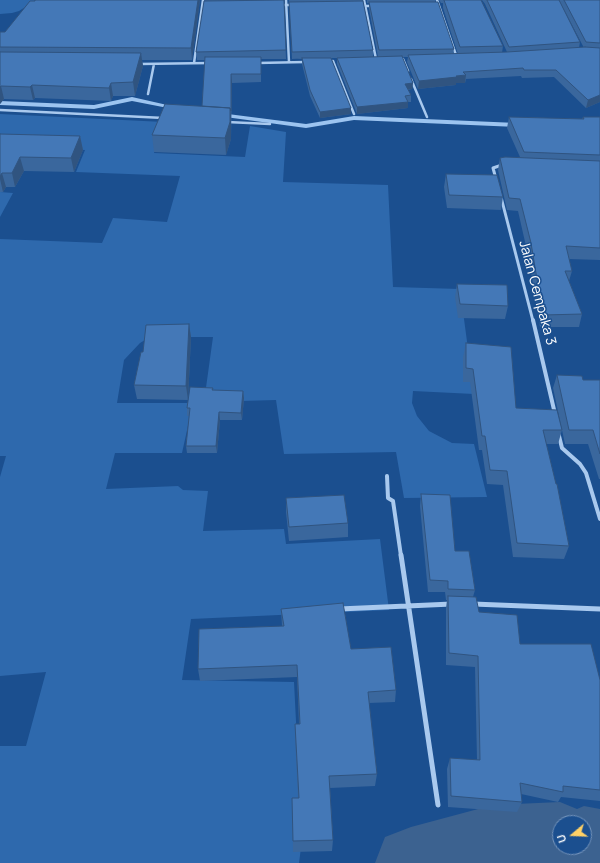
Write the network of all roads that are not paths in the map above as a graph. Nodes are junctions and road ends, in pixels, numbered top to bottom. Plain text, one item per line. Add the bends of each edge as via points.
1 (203, 0) edge
2 (286, 0) edge
3 (364, 0) edge
4 (437, 0) edge
5 (287, 5) junction
6 (294, 5) edge
7 (202, 6) junction
8 (210, 6) edge
9 (271, 6) edge
10 (365, 6) junction
11 (380, 6) edge
12 (432, 6) edge
13 (439, 6) junction
14 (446, 6) edge
15 (449, 58) edge
16 (457, 58) junction
17 (464, 58) edge
18 (376, 59) junction
19 (383, 59) edge
20 (396, 59) edge
21 (403, 59) junction
22 (411, 59) edge
23 (370, 60) edge
24 (325, 61) edge
25 (333, 61) junction
26 (339, 61) edge
27 (289, 62) junction
28 (311, 62) edge
29 (194, 63) junction
30 (212, 63) edge
31 (250, 63) edge
32 (137, 64) edge
33 (154, 64) junction
34 (148, 94) dead end
35 (0, 110) edge
36 (354, 114) dead end
37 (427, 117) dead end
38 (172, 118) edge
39 (226, 122) edge
40 (270, 124) dead end
41 (503, 165) edge
42 (497, 183) edge
43 (499, 191) edge
44 (556, 418) edge
45 (557, 426) edge
46 (387, 476) dead end
47 (600, 519) edge
48 (459, 604) edge
49 (467, 604) edge
50 (408, 606) junction
51 (336, 609) edge
52 (600, 609) edge
53 (438, 804) dead end

1 - 7 street
2 - 5 street
3 - 10 street
4 - 13 street
5 - 6 street
5 - 9 street
5 - 27 street
7 - 8 street
7 - 29 street
10 - 11 street
10 - 18 street
12 - 13 street
13 - 14 street
13 - 16 street
15 - 16 street
16 - 17 street
18 - 19 street
18 - 23 street
20 - 21 street
21 - 22 street
21 - 37 street
24 - 25 street
25 - 26 street
25 - 36 street
27 - 28 street
27 - 31 street
29 - 30 street
29 - 33 street
32 - 33 street
33 - 34 street
35 - 38 street
39 - 40 street
41 - 42 street via 493,168
43 - 44 street, Jalan Cempaka 3 via 543,357
45 - 47 street via 562,448 586,473
46 - 50 street via 388,498 393,501
48 - 50 street
49 - 52 street
50 - 51 street
50 - 53 street

